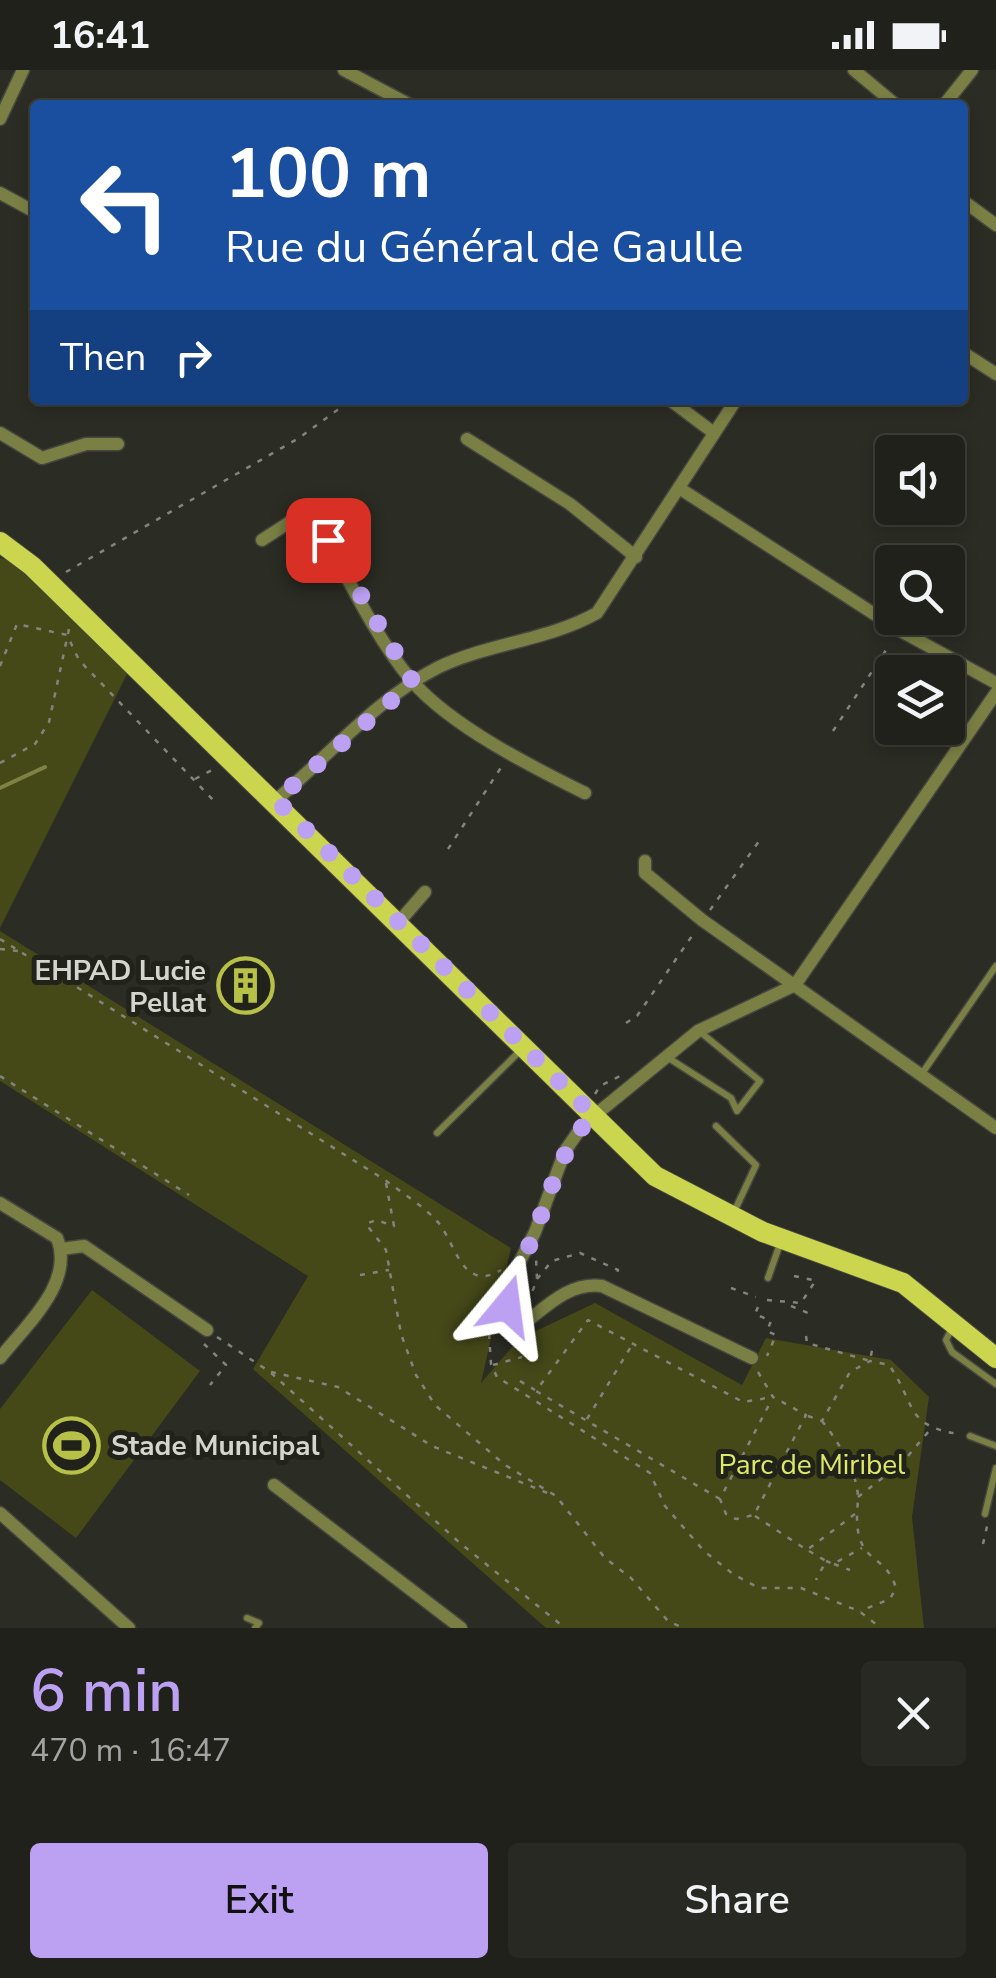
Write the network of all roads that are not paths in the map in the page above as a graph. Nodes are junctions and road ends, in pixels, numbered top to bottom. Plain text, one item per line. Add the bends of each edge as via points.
1 (23, 70) edge
2 (344, 70) edge
3 (854, 70) edge
4 (972, 70) edge
5 (401, 100) edge
6 (890, 100) edge
7 (948, 100) edge
8 (0, 119) edge
9 (0, 193) edge
10 (968, 204) edge
11 (30, 209) edge
12 (996, 225) edge
13 (968, 356) edge
14 (996, 374) edge
15 (676, 405) edge
16 (733, 405) edge
17 (0, 433) edge
18 (714, 434) junction
19 (467, 439) dead end
20 (118, 444) dead end
21 (680, 488) junction
22 (262, 540) dead end
23 (7, 546) edge
24 (636, 558) junction
25 (413, 682) junction
26 (996, 683) edge
27 (996, 693) edge
28 (585, 793) dead end
29 (276, 800) junction
30 (645, 860) dead end
31 (425, 892) dead end
32 (398, 924) junction
33 (996, 966) edge
34 (795, 985) junction
35 (698, 1031) junction
36 (524, 1048) junction
37 (666, 1056) junction
38 (921, 1074) junction
39 (593, 1115) junction
40 (716, 1126) dead end
41 (996, 1128) edge
42 (437, 1132) dead end
43 (0, 1203) edge
44 (731, 1218) junction
45 (782, 1240) junction
46 (61, 1248) junction
47 (768, 1278) dead end
48 (955, 1322) junction
49 (204, 1336) road end
50 (759, 1357) road end
51 (0, 1358) edge
52 (996, 1358) edge
53 (996, 1384) edge
54 (970, 1436) road end
55 (996, 1446) edge
56 (996, 1468) edge
57 (274, 1486) dead end
58 (0, 1514) edge
59 (987, 1519) road end
60 (247, 1618) dead end
61 (130, 1628) edge
62 (256, 1628) edge
63 (461, 1628) edge

1 - 8 street
2 - 5 street
3 - 6 street
4 - 7 street
9 - 11 street
10 - 12 street
13 - 14 street
15 - 18 street
16 - 18 street
17 - 20 street via 42,458 86,444
18 - 21 street
19 - 24 street via 570,504
21 - 24 street
21 - 26 street via 900,630
22 - 25 street via 310,509
23 - 29 main road
24 - 25 street via 597,613 566,630 470,655
25 - 28 street via 439,705
25 - 29 street
27 - 34 street
29 - 32 main road
30 - 34 street via 645,873
31 - 32 street
32 - 36 main road
33 - 38 lane
34 - 35 street
34 - 38 street
35 - 37 street
35 - 37 lane via 760,1081 737,1111 731,1098
36 - 39 main road
36 - 42 lane
37 - 39 street
38 - 41 street
39 - 44 main road via 655,1176
39 - 50 street via 565,1151 517,1267 507,1306 514,1318 526,1322 588,1284
40 - 44 lane via 756,1165
43 - 46 street via 57,1238
44 - 45 main road
45 - 47 lane
45 - 48 main road via 903,1283
46 - 49 street via 84,1246
46 - 51 street via 64,1262 54,1287
48 - 52 main road
48 - 53 lane via 946,1340 952,1352
54 - 55 lane
56 - 59 lane
57 - 63 street
58 - 61 street
60 - 62 lane via 259,1623

